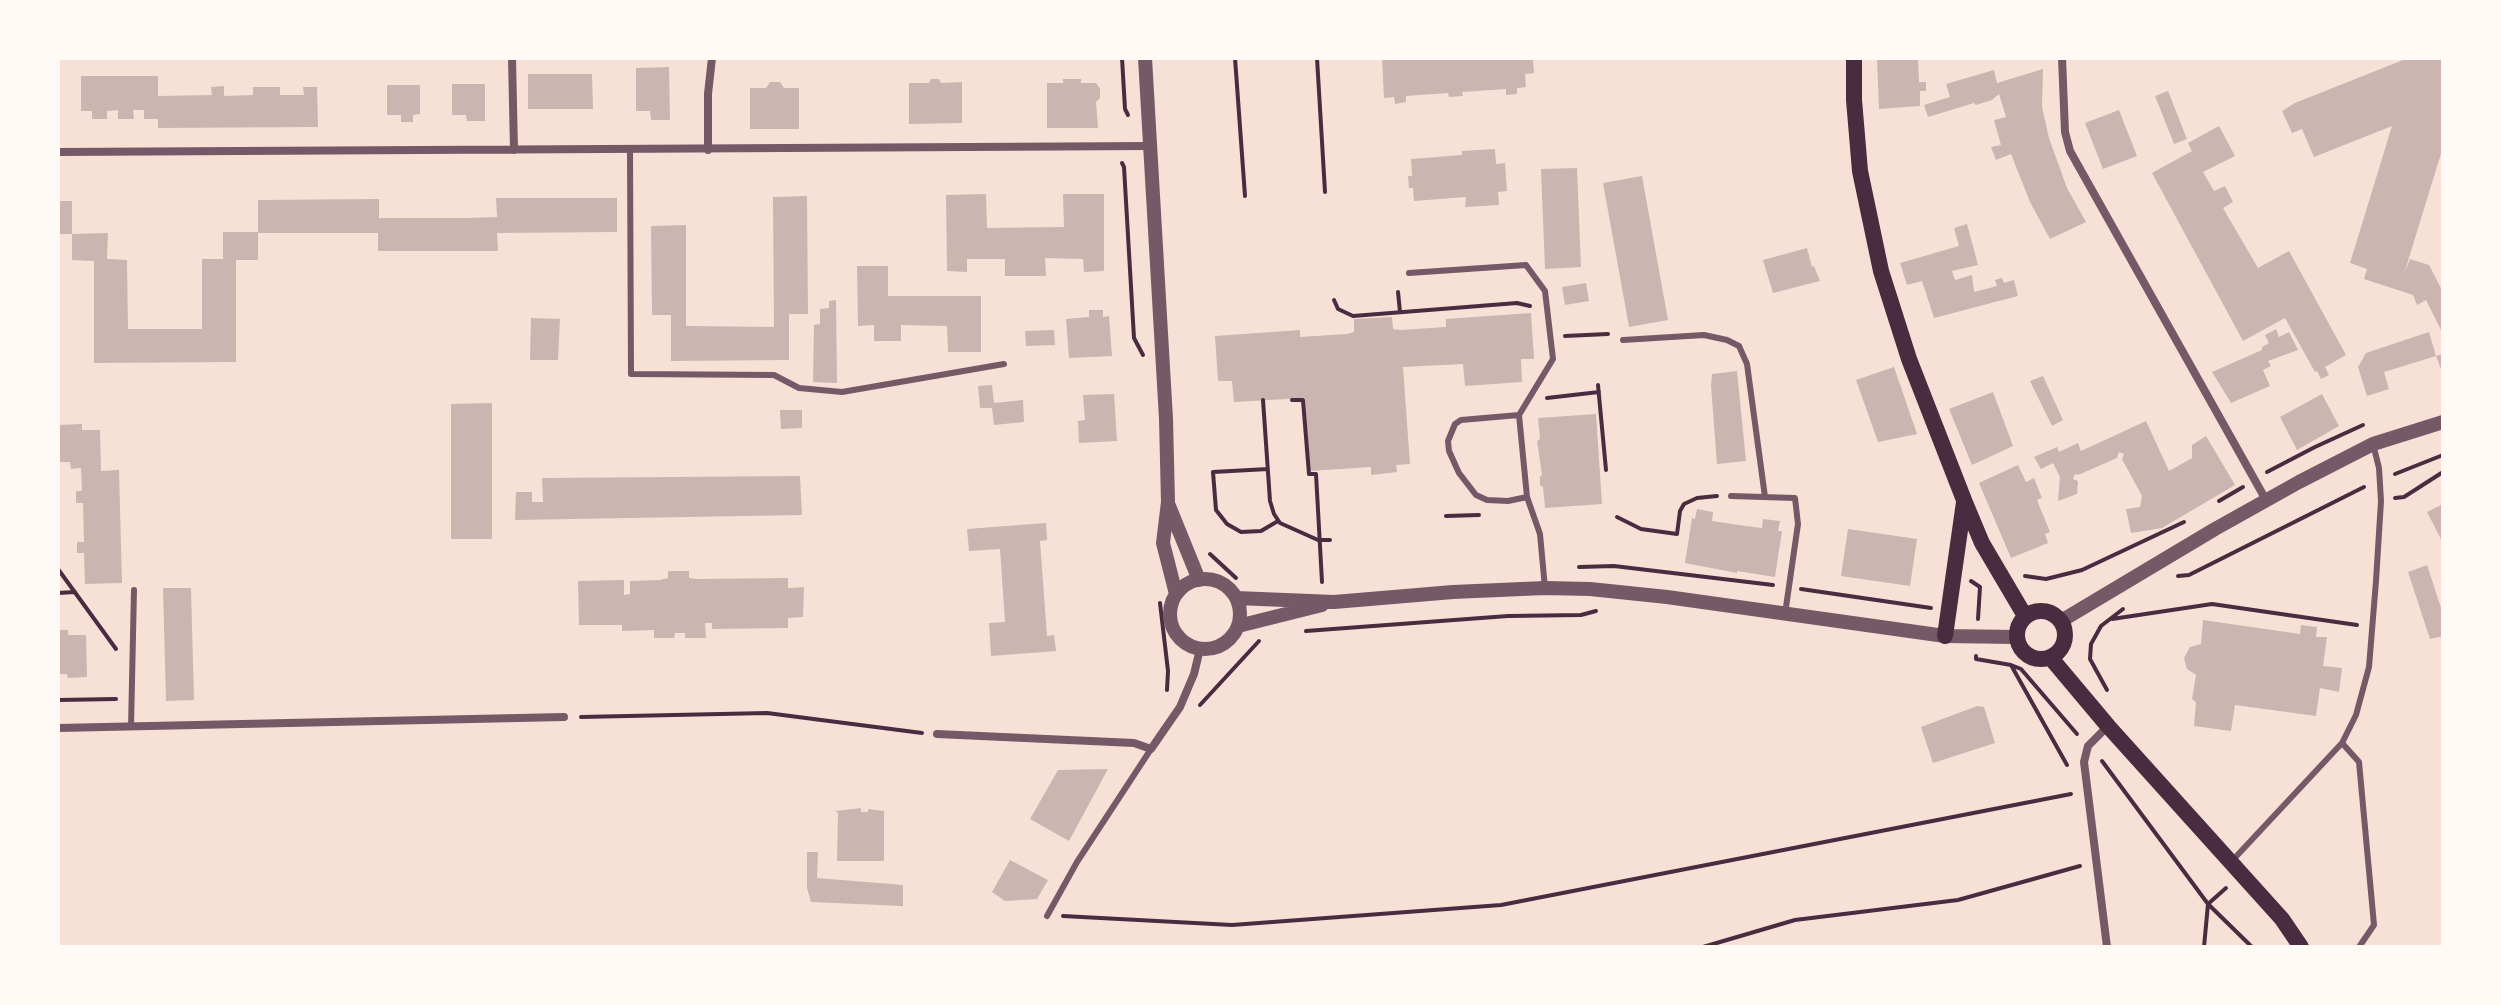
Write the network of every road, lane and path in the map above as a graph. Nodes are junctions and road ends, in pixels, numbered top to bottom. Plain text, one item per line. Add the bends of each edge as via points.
1 (512, 58) edge
2 (712, 58) edge
3 (1145, 58) edge
4 (1235, 58) edge
5 (1317, 58) edge
6 (1854, 58) edge
7 (2062, 58) edge
8 (1150, 146) junction
9 (514, 150) junction
10 (630, 150) junction
11 (708, 150) junction
12 (58, 152) edge
13 (1325, 192) dead end
14 (1245, 196) dead end
15 (1409, 273) dead end
16 (1398, 292) dead end
17 (1334, 300) dead end
18 (1400, 312) junction
19 (1548, 313) junction
20 (1550, 337) junction
21 (1623, 340) joint
22 (1004, 364) dead end
23 (1598, 385) dead end
24 (1599, 392) junction
25 (1546, 399) dead end
26 (1263, 400) dead end
27 (1292, 400) dead end
28 (1519, 415) junction
29 (2443, 422) edge
30 (2370, 423) dead end
31 (2373, 444) junction
32 (2443, 455) edge
33 (1268, 469) junction
34 (1606, 470) dead end
35 (2443, 472) edge
36 (2254, 480) junction
37 (2380, 480) junction
38 (1731, 496) joint
39 (1527, 497) junction
40 (1765, 497) junction
41 (1964, 500) junction
42 (2266, 500) junction
43 (2381, 501) junction
44 (1168, 502) junction
45 (2215, 504) dead end
46 (1473, 515) dead end
47 (1446, 516) dead end
48 (1617, 517) dead end
49 (2191, 519) dead end
50 (1278, 521) junction
51 (1320, 540) junction
52 (1330, 540) dead end
53 (1201, 547) dead end
54 (58, 569) edge
55 (2017, 575) dead end
56 (2171, 576) dead end
57 (1199, 580) junction
58 (1240, 581) dead end
59 (1322, 584) dead end
60 (1545, 588) junction
61 (134, 590) dead end
62 (75, 592) junction
63 (58, 593) edge
64 (1176, 594) junction
65 (1236, 598) junction
66 (1334, 602) junction
67 (2125, 607) dead end
68 (1604, 609) dead end
69 (1785, 614) junction
70 (2025, 616) junction
71 (2110, 619) junction
72 (2061, 621) junction
73 (1238, 626) junction
74 (2372, 628) junction
75 (1302, 631) dead end
76 (1945, 636) junction
77 (2016, 637) junction
78 (1200, 649) junction
79 (2050, 657) junction
80 (1969, 658) dead end
81 (1976, 659) dead end
82 (2011, 665) dead end
83 (132, 671) junction
84 (2108, 691) dead end
85 (131, 699) junction
86 (58, 700) edge
87 (564, 717) joint
88 (2108, 726) junction
89 (131, 727) junction
90 (58, 728) edge
91 (937, 734) joint
92 (2342, 743) junction
93 (1151, 749) junction
94 (2067, 766) dead end
95 (2089, 790) junction
96 (2098, 861) junction
97 (2236, 868) junction
98 (1051, 917) joint
99 (1703, 947) edge
100 (2107, 947) edge
101 (2252, 947) edge
102 (2301, 947) edge
103 (2359, 947) edge

1 - 9 street
2 - 11 street
3 - 8 street
4 - 14 path
5 - 13 path
6 - 41 main road via 1860,171 1881,271
7 - 36 street via 2070,151
8 - 11 street
8 - 44 street
9 - 10 street
9 - 12 street
10 - 11 street
10 - 22 lane via 631,374 774,375 799,388 842,392
15 - 19 lane via 1526,265 1545,291
16 - 18 path
17 - 18 path via 1349,315
18 - 19 path via 1523,303 1536,314
19 - 20 lane
20 - 21 path via 1616,334
20 - 28 lane via 1553,359
21 - 40 lane via 1704,335 1739,346 1747,364
23 - 24 path
24 - 25 path
24 - 34 path
26 - 33 path
27 - 51 path via 1303,400
28 - 39 lane
28 - 39 lane via 1461,420 1448,441 1459,473 1476,495 1508,501
29 - 31 street
30 - 36 path
31 - 37 lane
31 - 42 street
32 - 37 path
33 - 50 path via 1270,501
33 - 50 path via 1213,472 1216,510 1241,532 1261,531
35 - 43 path via 2404,497
36 - 42 street
36 - 45 path
37 - 43 lane
37 - 56 path via 2189,575
38 - 40 lane
38 - 48 path via 1684,504 1677,534 1641,529
39 - 60 lane via 1540,534
40 - 69 lane via 1795,498 1798,524
41 - 70 main road via 1982,543
41 - 76 main road
42 - 72 street
43 - 74 lane
44 - 57 street
44 - 64 street via 1163,543
46 - 47 path
49 - 55 path via 2082,570 2036,579
50 - 51 path
51 - 52 path
51 - 59 path
53 - 58 path
54 - 62 path
57 - 64 street
57 - 65 street via 1221,583
60 - 66 street
60 - 69 street via 1667,597
61 - 83 lane
62 - 63 path
62 - 83 path
64 - 78 street via 1173,628 1179,638
65 - 66 street
65 - 73 street
66 - 73 street
67 - 71 path
68 - 75 path via 1581,615
69 - 76 street
70 - 72 main road via 2048,612
70 - 77 main road
71 - 74 path via 2212,604
71 - 84 path via 2091,644 2090,659
72 - 79 main road via 2063,646
73 - 78 street via 1223,644
74 - 92 lane via 2369,667
76 - 77 street
77 - 79 main road via 2031,658
78 - 93 street via 1180,707
79 - 88 main road
80 - 81 path
82 - 94 path
83 - 85 lane
85 - 86 path
85 - 89 lane
87 - 89 street
87 - 91 path via 767,713
88 - 95 street via 2088,746 2084,762
88 - 97 main road
89 - 90 street
91 - 93 street via 1134,743
92 - 97 lane
92 - 103 lane via 2359,762 2374,925
93 - 98 lane via 1077,862
95 - 96 street
95 - 98 path via 1501,905 1232,925
96 - 99 path via 1958,900 1795,920
96 - 100 street
97 - 101 path via 2208,904
97 - 102 main road

